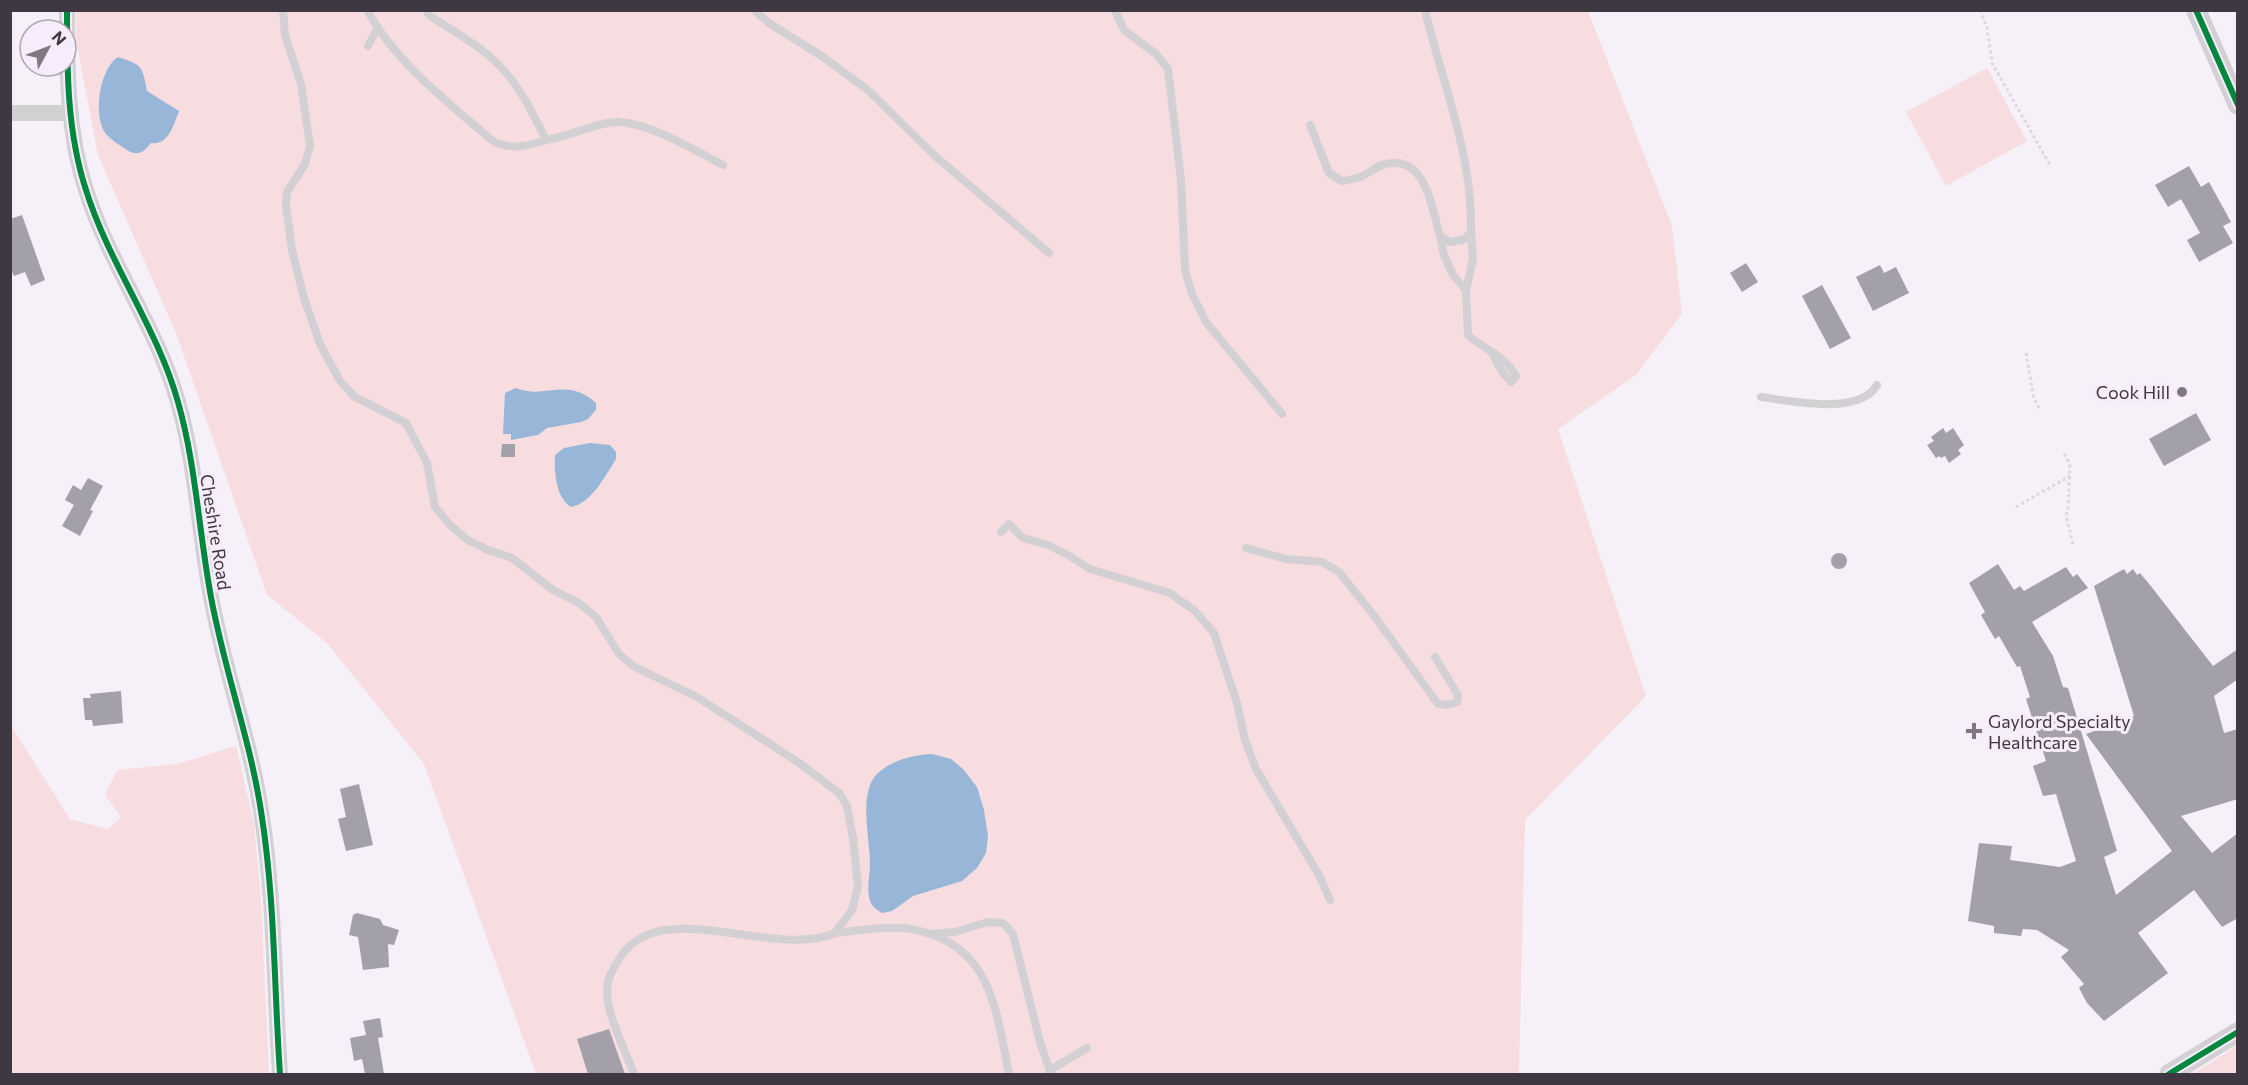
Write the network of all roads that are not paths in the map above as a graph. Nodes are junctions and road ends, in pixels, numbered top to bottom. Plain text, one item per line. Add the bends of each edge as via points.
1 (67, 10) edge
2 (283, 10) edge
3 (367, 10) edge
4 (426, 10) edge
5 (754, 10) edge
6 (1115, 10) edge
7 (1425, 10) edge
8 (2196, 10) edge
9 (377, 29) junction
10 (368, 46) dead end
11 (2238, 105) edge
12 (10, 113) edge
13 (69, 113) junction
14 (297, 117) dead end
15 (307, 123) junction
16 (1310, 125) dead end
17 (546, 140) junction
18 (723, 165) dead end
19 (1471, 232) junction
20 (1440, 236) junction
21 (1049, 253) dead end
22 (1466, 290) junction
23 (1492, 353) dead end
24 (1877, 385) dead end
25 (1761, 397) dead end
26 (1282, 414) dead end
27 (1001, 532) dead end
28 (1246, 548) dead end
29 (1435, 657) dead end
30 (1330, 900) dead end
31 (835, 933) junction
32 (929, 934) junction
33 (2238, 1032) edge
34 (1087, 1048) dead end
35 (1051, 1072) edge
36 (280, 1074) edge
37 (634, 1074) edge
38 (1009, 1074) edge
39 (2169, 1074) edge

1 - 13 street, Cheshire Road
2 - 15 lane via 285,35 301,84
3 - 9 lane
4 - 17 lane via 488,55 515,84
5 - 21 lane via 868,90 935,156
6 - 26 lane via 1124,30 1156,54 1168,69 1181,180 1185,270 1192,294 1206,322
7 - 19 lane via 1467,168
8 - 11 street
9 - 10 lane
9 - 17 lane via 400,56 494,142 505,147 523,147
12 - 13 street
13 - 36 street, Cheshire Road via 86,191 164,360 186,435 211,597 264,828
14 - 15 lane
15 - 31 lane via 310,146 287,192 286,206 304,298 320,344 340,381 355,397 406,423 427,463 435,507 468,540 512,558 553,590 579,603 596,617 619,654 633,666 697,697 839,793 847,807 858,887 852,910
16 - 20 lane via 1329,173 1342,181 1384,165 1404,164 1415,171 1426,186
17 - 18 lane via 618,122 654,131
19 - 20 lane via 1462,240 1450,242
19 - 22 lane via 1473,259
20 - 22 lane via 1453,275
22 - 23 lane via 1468,335
24 - 25 lane via 1872,394 1839,404
27 - 30 lane via 1010,524 1023,538 1048,545 1090,569 1170,593 1195,611 1214,633 1257,769
28 - 29 lane via 1286,559 1322,562 1339,572 1438,704 1457,702 1458,695
31 - 32 lane via 903,928
31 - 37 lane via 782,941 699,928 655,931 626,948 606,980 608,1004
32 - 35 lane via 955,932 988,922 1003,923 1013,934
32 - 38 lane via 950,942 975,963 999,1022
33 - 39 street
34 - 35 lane

